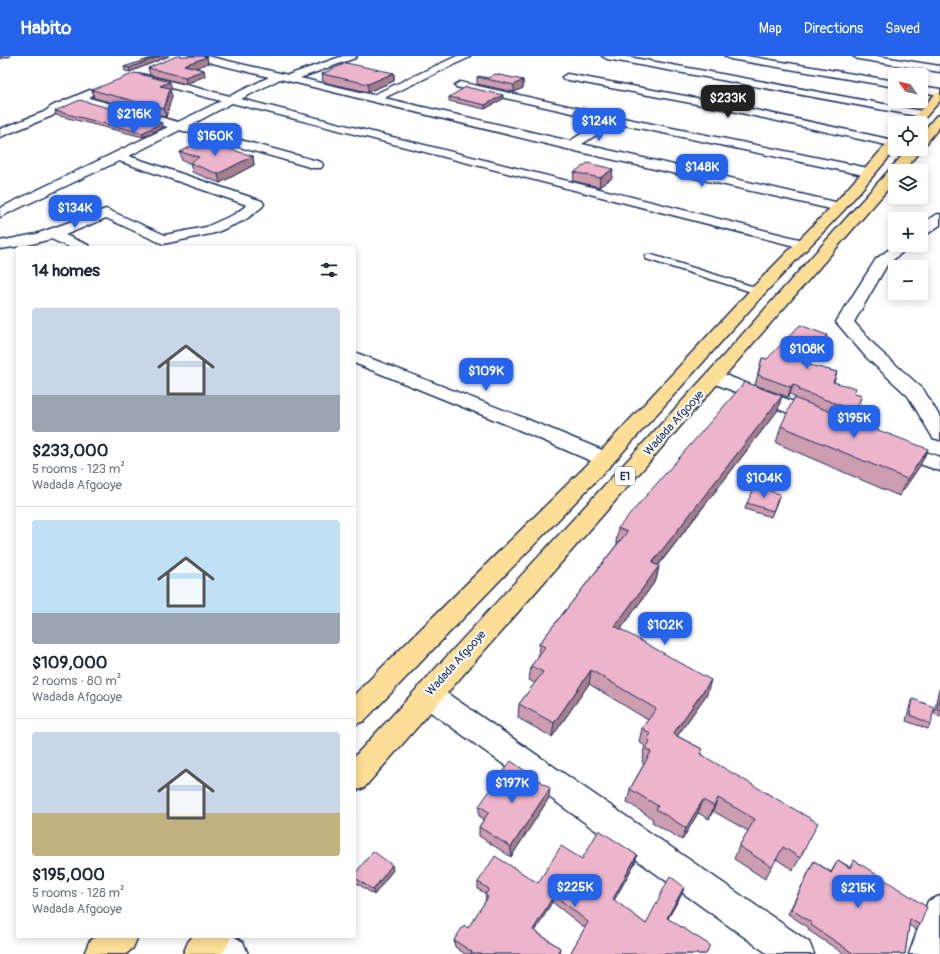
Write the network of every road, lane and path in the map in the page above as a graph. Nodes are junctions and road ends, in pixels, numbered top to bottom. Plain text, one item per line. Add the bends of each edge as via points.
1 (195, 56) edge
2 (352, 56) edge
3 (465, 56) edge
4 (607, 56) edge
5 (730, 56) edge
6 (858, 56) edge
7 (706, 66) dead end
8 (940, 69) edge
9 (148, 70) edge
10 (695, 72) junction
11 (278, 76) junction
12 (567, 77) dead end
13 (290, 78) junction
14 (888, 83) edge
15 (460, 85) dead end
16 (99, 89) edge
17 (928, 90) edge
18 (940, 92) edge
19 (940, 96) edge
20 (78, 98) junction
21 (232, 99) junction
22 (373, 99) junction
23 (922, 114) joint
24 (940, 118) edge
25 (613, 119) junction
26 (178, 127) junction
27 (0, 133) edge
28 (928, 133) edge
29 (888, 142) edge
30 (572, 146) junction
31 (888, 150) edge
32 (909, 156) edge
33 (118, 157) junction
34 (903, 164) edge
35 (317, 165) dead end
36 (868, 172) junction
37 (888, 181) edge
38 (839, 207) junction
39 (0, 213) edge
40 (940, 218) edge
41 (928, 227) edge
42 (54, 235) junction
43 (802, 244) junction
44 (0, 245) edge
45 (79, 246) edge
46 (895, 252) edge
47 (648, 257) dead end
48 (758, 291) junction
49 (356, 358) edge
50 (715, 377) junction
51 (837, 426) edge
52 (940, 434) edge
53 (881, 442) edge
54 (604, 459) junction
55 (940, 464) edge
56 (428, 695) junction
57 (356, 711) edge
58 (356, 776) edge
59 (940, 913) edge
60 (119, 938) edge
61 (101, 954) edge
62 (797, 954) edge
63 (926, 954) edge

1 - 11 street
2 - 13 street
3 - 22 street
4 - 10 street
5 - 14 street
6 - 8 street
7 - 10 street
9 - 21 street via 131,76
10 - 23 street
11 - 13 street
11 - 21 street
12 - 29 street via 723,106
13 - 22 street
15 - 25 street
16 - 20 street
17 - 18 street
19 - 23 highway
20 - 26 street
20 - 27 street via 48,114
21 - 26 street
21 - 43 street
22 - 30 street
24 - 28 highway
25 - 30 street
25 - 36 street
26 - 33 street
26 - 35 street
30 - 38 street
31 - 36 highway, E1
32 - 34 highway, Wadada Afgooye / E1
33 - 39 street
33 - 42 street via 257,204 240,216 210,230 163,240 106,213
36 - 38 highway, E1
37 - 50 highway, Wadada Afgooye / E1
38 - 43 highway, E1
40 - 41 street
42 - 44 street via 17,244
42 - 45 street
43 - 48 highway, E1
46 - 52 street via 881,262 845,322 872,353 916,393
47 - 48 lane
48 - 54 highway, E1
49 - 54 street
50 - 51 street
50 - 56 highway, Wadada Afgooye / E1
53 - 55 street
54 - 57 highway, E1
56 - 58 highway, Wadada Afgooye / E1
56 - 62 street
59 - 63 street
60 - 61 highway

